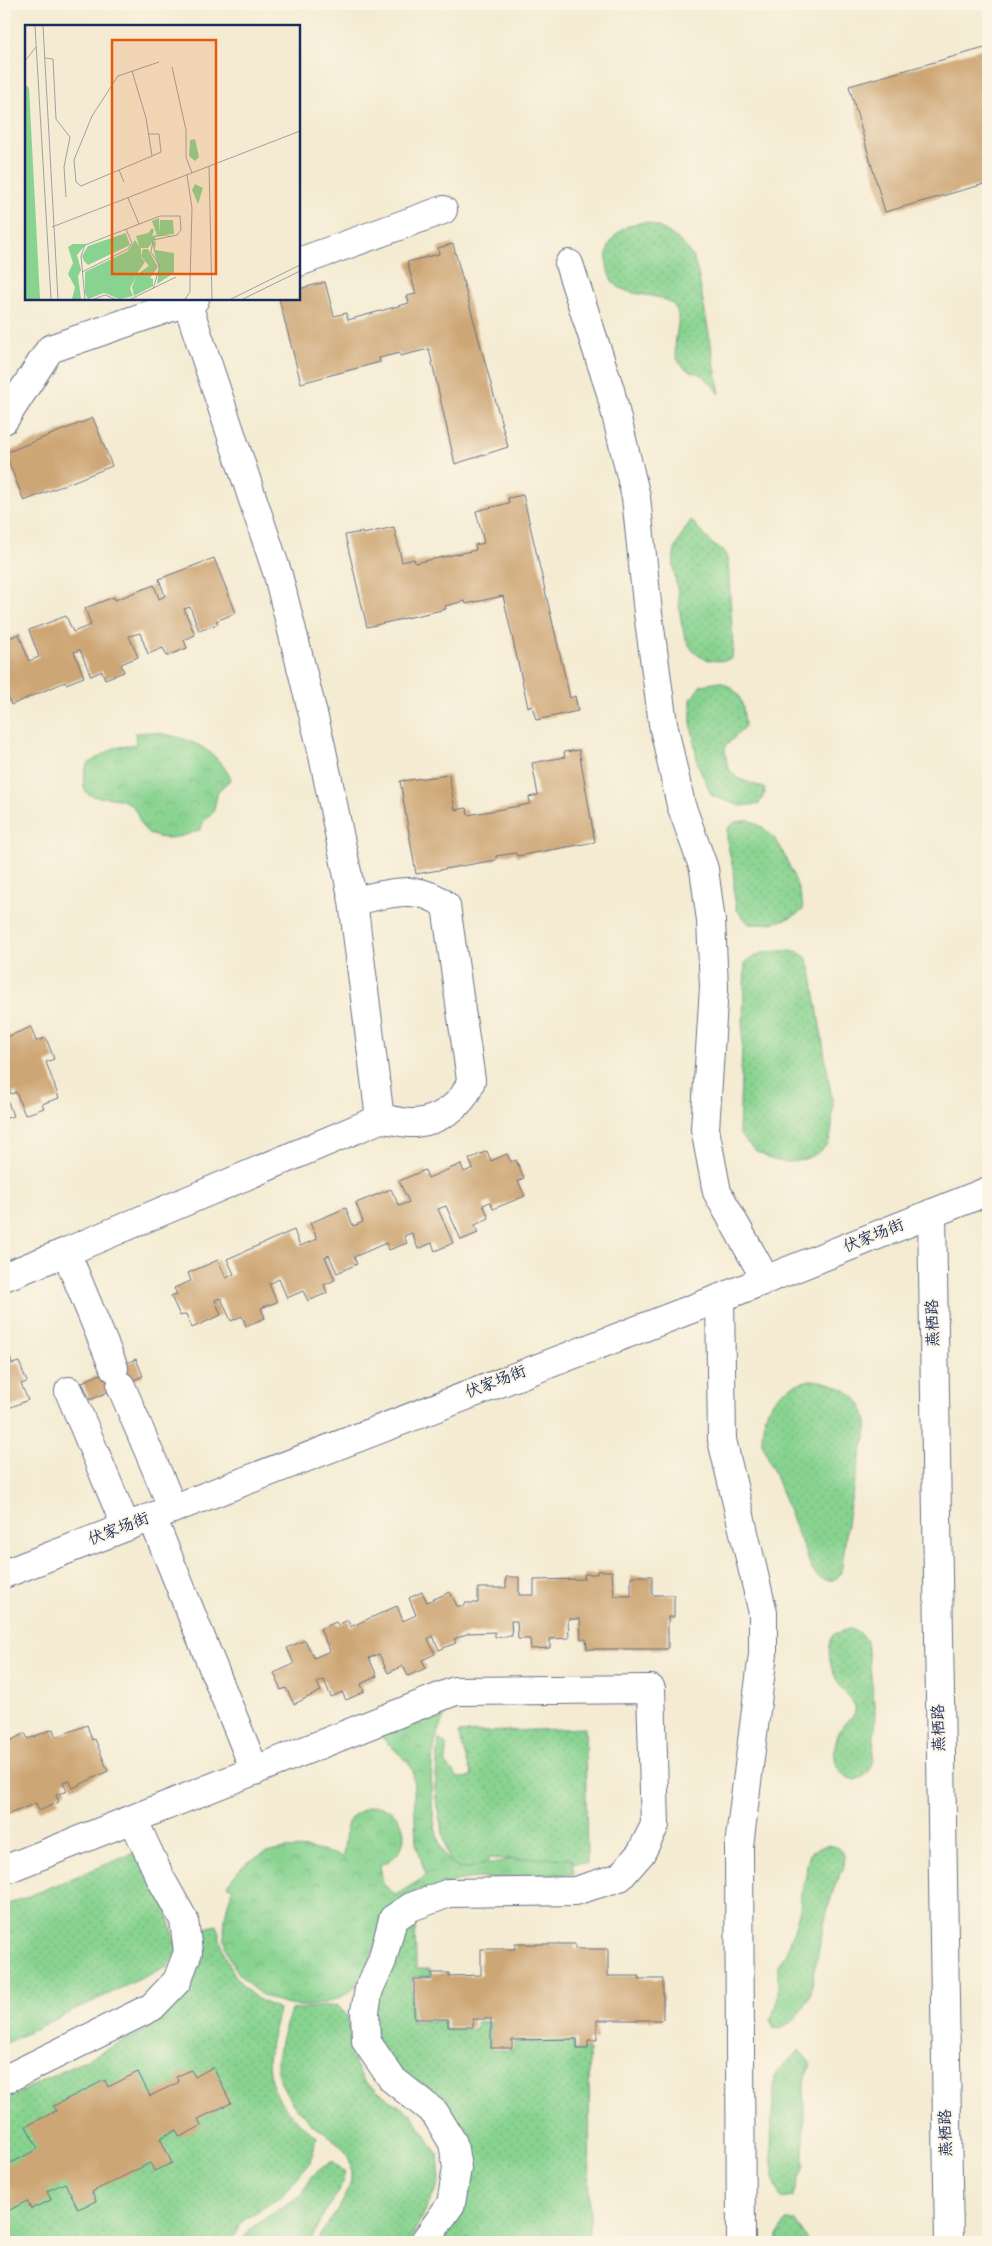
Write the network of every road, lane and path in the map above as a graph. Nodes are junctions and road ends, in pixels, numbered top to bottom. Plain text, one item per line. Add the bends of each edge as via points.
1 (443, 210) dead end
2 (300, 262) edge
3 (568, 264) dead end
4 (191, 300) edge
5 (4, 420) edge
6 (353, 901) junction
7 (380, 1118) junction
8 (988, 1191) edge
9 (932, 1213) junction
10 (66, 1252) junction
11 (4, 1277) edge
12 (766, 1280) junction
13 (720, 1298) junction
14 (69, 1391) dead end
15 (163, 1513) junction
16 (126, 1527) junction
17 (4, 1574) edge
18 (255, 1771) junction
19 (133, 1819) junction
20 (4, 1870) edge
21 (4, 2080) edge
22 (424, 2242) edge
23 (741, 2242) edge
24 (949, 2242) edge

1 - 2 street
3 - 12 street via 610,390 636,497 663,724 681,805 704,869 711,921 714,987 705,1128 717,1192
4 - 5 street via 50,349
4 - 6 street via 278,575 321,746
6 - 7 street
6 - 7 street via 414,891 428,894 446,906 471,1080 468,1092 458,1103 431,1120 416,1123
7 - 10 street
8 - 9 street, 伏家场街
9 - 12 street, 伏家场街
9 - 24 street, 燕栖路
10 - 11 street
10 - 15 street via 117,1377
12 - 13 street, 伏家场街
13 - 15 street, 伏家场街
13 - 23 street via 722,1440 763,1613 763,1654 740,1846
14 - 16 street
15 - 16 street, 伏家场街
15 - 18 street
16 - 17 street, 伏家场街
18 - 19 street
18 - 22 street via 456,1691 651,1689 655,1825 641,1854 620,1878 574,1891 449,1893 411,1907 393,1919 382,1961 369,1989 365,2011 366,2041 392,2079 434,2113 454,2143 457,2168 451,2204
19 - 20 street
19 - 21 street via 184,1920 188,1952 177,1980 152,2008

